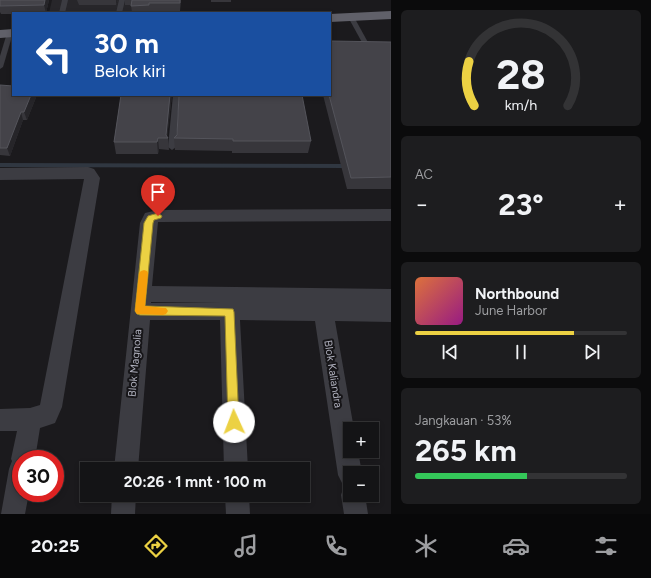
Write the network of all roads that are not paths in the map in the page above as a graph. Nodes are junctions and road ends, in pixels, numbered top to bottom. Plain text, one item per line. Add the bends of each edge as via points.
1 (65, 0) edge
2 (122, 0) edge
3 (62, 12) edge
4 (119, 12) edge
5 (391, 15) edge
6 (351, 17) junction
7 (331, 18) edge
8 (8, 34) edge
9 (367, 46) edge
10 (0, 67) edge
11 (176, 96) edge
12 (172, 147) dead end
13 (0, 174) edge
14 (390, 218) edge
15 (391, 297) edge
16 (141, 302) junction
17 (229, 304) junction
18 (322, 305) junction
19 (391, 313) edge
20 (30, 419) junction
21 (0, 420) edge
22 (25, 450) edge
23 (127, 462) edge
24 (236, 462) edge
25 (349, 466) edge
26 (15, 502) edge
27 (124, 502) edge
28 (237, 502) edge
29 (354, 502) edge
30 (13, 514) edge
31 (123, 514) edge
32 (238, 514) edge
33 (356, 514) edge

1 - 3 lane
2 - 4 lane
5 - 6 highway
6 - 7 highway
6 - 9 lane
8 - 10 lane
11 - 12 lane
13 - 20 street via 88,173 92,178 51,407 47,415
14 - 16 street, Blok Magnolia via 151,218
15 - 18 street
16 - 17 street
16 - 23 street, Blok Magnolia
17 - 18 street
17 - 24 street
18 - 19 street
18 - 25 street, Blok Kaliandra
20 - 21 street
20 - 22 street
26 - 30 street
27 - 31 street
28 - 32 street
29 - 33 street

